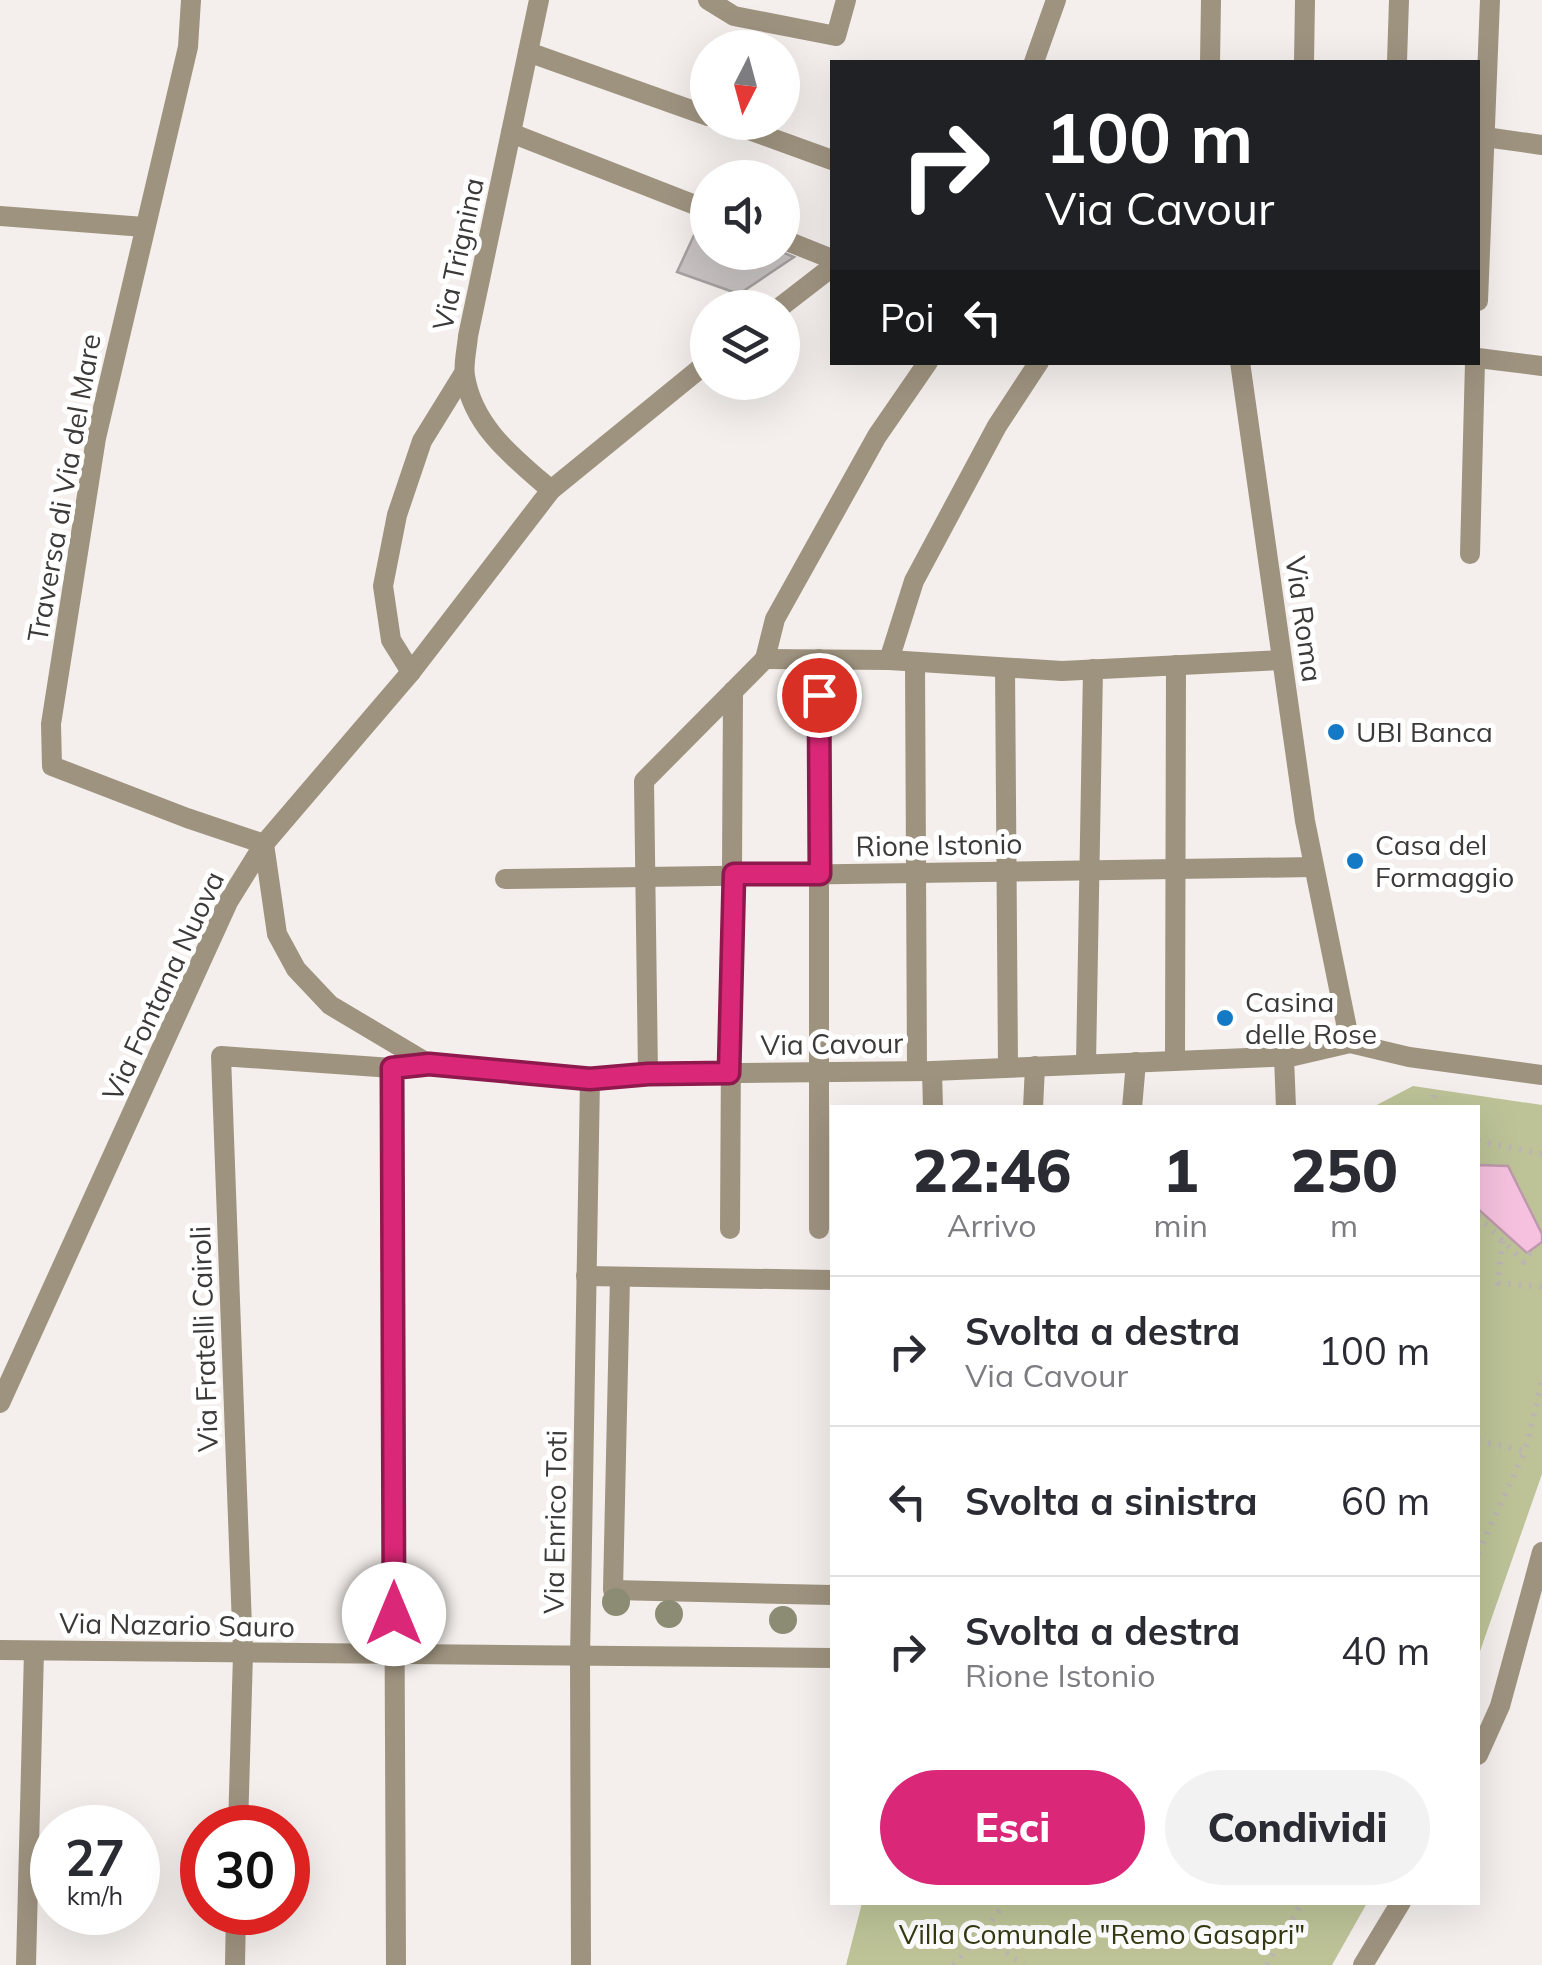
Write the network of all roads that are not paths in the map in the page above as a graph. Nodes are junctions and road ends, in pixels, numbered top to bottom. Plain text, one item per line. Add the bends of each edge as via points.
1 (191, 0) edge
2 (540, 0) edge
3 (708, 0) edge
4 (846, 0) edge
5 (1056, 0) edge
6 (1211, 0) edge
7 (1305, 0) edge
8 (1399, 0) edge
9 (1490, 0) edge
10 (528, 52) junction
11 (1035, 60) edge
12 (1210, 60) edge
13 (1304, 60) edge
14 (1397, 60) edge
15 (690, 110) edge
16 (511, 133) junction
17 (1481, 136) edge
18 (777, 140) edge
19 (1542, 145) edge
20 (830, 159) edge
21 (1480, 191) edge
22 (690, 203) edge
23 (0, 216) edge
24 (144, 227) junction
25 (800, 248) edge
26 (830, 262) edge
27 (830, 265) edge
28 (800, 290) edge
29 (1480, 360) edge
30 (926, 365) edge
31 (1037, 365) edge
32 (1240, 365) edge
33 (1476, 365) edge
34 (1542, 366) edge
35 (464, 373) junction
36 (690, 377) edge
37 (551, 490) junction
38 (1470, 554) dead end
39 (766, 659) junction
40 (819, 659) junction
41 (889, 660) junction
42 (1281, 660) junction
43 (915, 662) junction
44 (1176, 666) junction
45 (1006, 668) junction
46 (1094, 669) junction
47 (410, 672) junction
48 (733, 691) junction
49 (264, 844) junction
50 (1313, 867) junction
51 (1175, 870) junction
52 (1088, 871) junction
53 (1005, 872) junction
54 (916, 873) junction
55 (734, 874) junction
56 (820, 874) junction
57 (646, 877) junction
58 (505, 879) dead end
59 (1350, 1044) junction
60 (1284, 1056) junction
61 (1175, 1061) junction
62 (1136, 1062) junction
63 (429, 1064) junction
64 (1086, 1064) junction
65 (1035, 1066) junction
66 (1008, 1067) junction
67 (392, 1068) junction
68 (924, 1070) junction
69 (819, 1072) junction
70 (729, 1073) junction
71 (648, 1074) junction
72 (1542, 1075) edge
73 (590, 1079) junction
74 (931, 1105) edge
75 (1033, 1105) edge
76 (1132, 1105) edge
77 (1286, 1105) edge
78 (730, 1230) dead end
79 (819, 1230) dead end
80 (586, 1276) junction
81 (620, 1277) junction
82 (830, 1280) edge
83 (0, 1403) edge
84 (1542, 1552) edge
85 (830, 1595) edge
86 (0, 1650) edge
87 (34, 1652) junction
88 (242, 1654) junction
89 (395, 1654) junction
90 (580, 1658) junction
91 (830, 1658) edge
92 (1480, 1751) edge
93 (239, 1805) edge
94 (1399, 1905) edge
95 (235, 1935) edge
96 (26, 1965) edge
97 (234, 1965) edge
98 (396, 1965) edge
99 (581, 1965) edge
100 (1363, 1965) edge

1 - 24 street, Traversa di Via del Mare via 188,47
2 - 10 street, Via Trignina
3 - 4 street via 734,16 836,36
5 - 11 street
6 - 12 street
7 - 13 street
8 - 14 street
9 - 17 street
10 - 15 street
10 - 16 street, Via Trignina
16 - 22 street
16 - 35 street, Via Trignina
17 - 19 street
17 - 21 street
18 - 20 street
23 - 24 street
24 - 49 street, Traversa di Via del Mare via 96,438 51,724 52,766
25 - 26 street
27 - 28 street
29 - 34 street
30 - 39 street via 877,436 775,619
31 - 41 street via 914,581
32 - 42 street, Via Roma
33 - 38 street
35 - 37 street, Via Trignina via 476,414
35 - 47 street via 422,441 396,516 384,586 392,640
36 - 37 street, Via Fontana Nuova
37 - 47 street, Via Fontana Nuova
39 - 40 street
39 - 48 street
40 - 41 street
40 - 56 street
41 - 43 street
42 - 44 street
42 - 50 street, Via Roma
43 - 45 street
43 - 54 street
44 - 46 street
44 - 51 street
45 - 46 street
45 - 53 street
46 - 52 street
47 - 49 street, Via Fontana Nuova
48 - 55 street
48 - 57 street via 644,782
49 - 63 street, Via Cavour via 278,934 296,969 330,1005
49 - 83 street, Via Fontana Nuova via 228,902
50 - 51 street, Rione Istonio
50 - 59 street, Via Roma
51 - 52 street, Rione Istonio
51 - 61 street
52 - 53 street, Rione Istonio
52 - 64 street
53 - 54 street, Rione Istonio
53 - 66 street
54 - 56 street, Rione Istonio
54 - 68 street
55 - 56 street, Rione Istonio
55 - 57 street, Rione Istonio
55 - 70 street
56 - 69 street
57 - 58 street, Rione Istonio
57 - 71 street
59 - 60 street, Via Cavour
59 - 72 street
60 - 61 street, Via Cavour
60 - 77 street
61 - 62 street, Via Cavour
62 - 64 street, Via Cavour
62 - 76 street
63 - 67 street, Via Fratelli Cairoli
63 - 73 street, Via Cavour
64 - 65 street, Via Cavour
65 - 66 street, Via Cavour
65 - 75 street
66 - 68 street, Via Cavour
67 - 88 street, Via Fratelli Cairoli via 221,1056
67 - 89 street
68 - 69 street, Via Cavour
68 - 74 street
69 - 70 street, Via Cavour
69 - 79 street
70 - 71 street, Via Cavour
70 - 78 street
71 - 73 street, Via Cavour
73 - 80 street, Via Enrico Toti
80 - 81 street
80 - 90 street, Via Enrico Toti
81 - 82 street
81 - 85 street via 613,1590
84 - 92 street via 1500,1706
86 - 87 street, Via Nazario Sauro
87 - 88 street, Via Nazario Sauro
87 - 96 street
88 - 89 street, Via Nazario Sauro
88 - 93 street, Via Fratelli Cairoli
89 - 90 street, Via Nazario Sauro
89 - 98 street
90 - 91 street, Via Nazario Sauro
90 - 99 street, Via Enrico Toti
94 - 100 street
95 - 97 street

